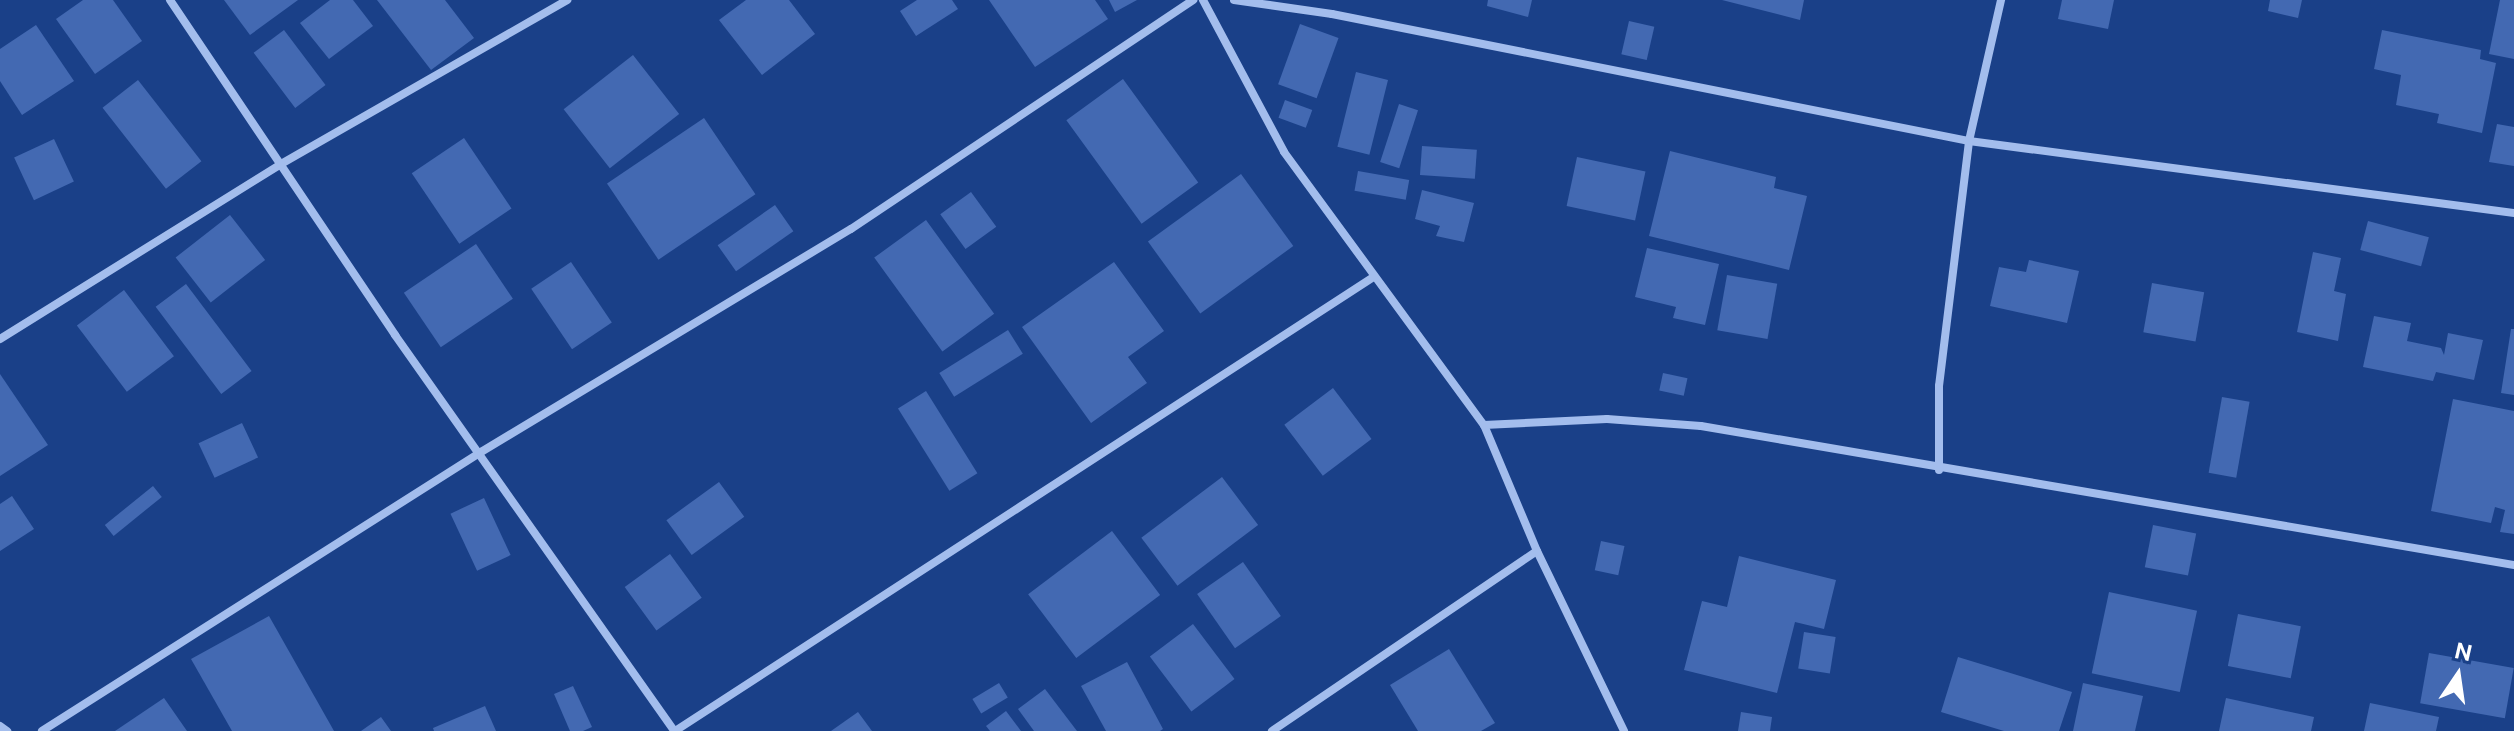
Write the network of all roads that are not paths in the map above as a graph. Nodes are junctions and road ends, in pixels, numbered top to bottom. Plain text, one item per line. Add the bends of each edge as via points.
1 (170, 0) edge
2 (567, 0) edge
3 (1193, 0) edge
4 (1203, 0) edge
5 (1234, 0) edge
6 (2001, 0) edge
7 (1969, 141) junction
8 (281, 164) junction
9 (2514, 213) edge
10 (1372, 278) junction
11 (0, 339) edge
12 (1484, 425) junction
13 (481, 452) junction
14 (1939, 470) junction
15 (1537, 551) junction
16 (2514, 565) edge
17 (0, 726) edge
18 (7, 731) edge
19 (42, 731) edge
20 (675, 731) edge
21 (1272, 731) edge
22 (1624, 731) edge

1 - 8 street
2 - 8 street
3 - 13 street via 851,229
4 - 10 street via 1284,152
5 - 7 street via 1332,14
6 - 7 street
7 - 9 street
7 - 14 street via 1939,386
8 - 11 street
8 - 13 street
10 - 12 street
10 - 20 street
12 - 14 street via 1607,419 1701,426
12 - 15 street
13 - 19 street
13 - 20 street
14 - 16 street
15 - 21 street
15 - 22 street
17 - 18 street

